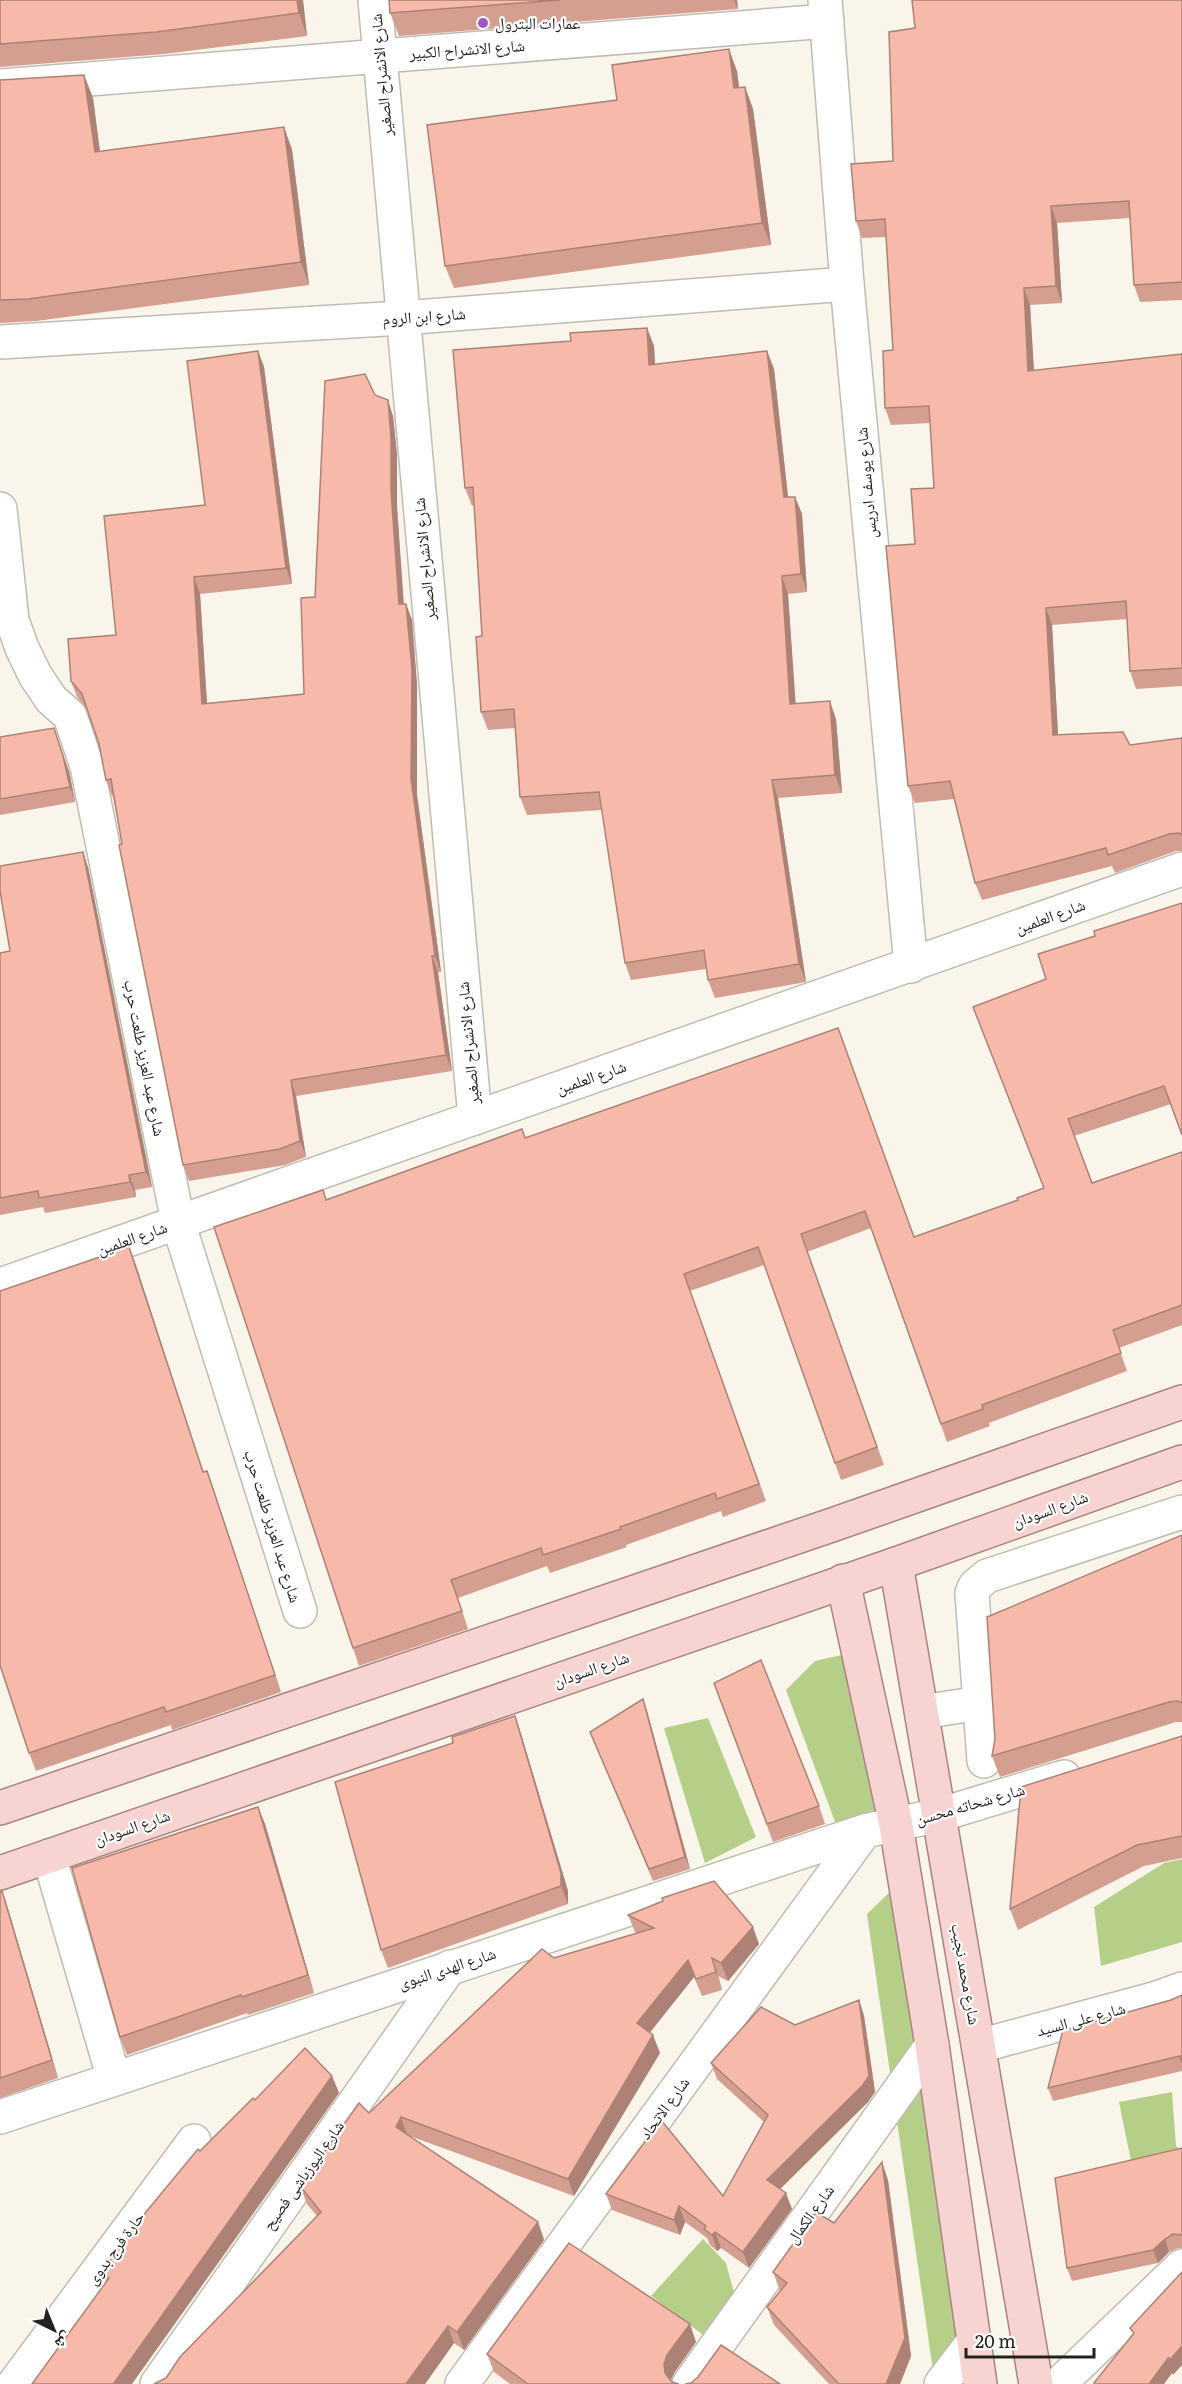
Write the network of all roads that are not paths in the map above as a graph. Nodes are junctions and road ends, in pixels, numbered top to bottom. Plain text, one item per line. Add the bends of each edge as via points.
1 (375, 0) edge
2 (826, 11) edge
3 (380, 56) junction
4 (0, 86) edge
5 (847, 284) junction
6 (402, 318) junction
7 (0, 342) edge
8 (0, 509) edge
9 (6, 621) edge
10 (1182, 869) edge
11 (911, 966) junction
12 (474, 1118) junction
13 (178, 1222) junction
14 (0, 1285) edge
15 (1182, 1402) edge
16 (1182, 1462) edge
17 (1151, 1473) junction
18 (1174, 1514) edge
19 (896, 1564) junction
20 (843, 1581) junction
21 (300, 1611) dead end
22 (980, 1703) junction
23 (922, 1712) junction
24 (984, 1761) dead end
25 (1094, 1768) edge
26 (0, 1808) edge
27 (939, 1815) junction
28 (881, 1828) junction
29 (49, 1856) junction
30 (0, 1873) edge
31 (450, 1967) junction
32 (1182, 1989) edge
33 (932, 2045) junction
34 (979, 2046) junction
35 (114, 2079) junction
36 (4, 2120) edge
37 (194, 2141) dead end
38 (1182, 2266) edge
39 (973, 2342) junction
40 (14, 2384) edge
41 (157, 2384) edge
42 (462, 2384) edge
43 (689, 2384) edge
44 (941, 2384) edge
45 (980, 2384) edge
46 (1036, 2384) edge
47 (1059, 2384) edge

1 - 3 street, شارع الانشراح الصغير
2 - 3 street, شارع الانشراح الكبير
2 - 5 street, شارع يوسف ادريس
3 - 4 street, شارع الانشراح الكبير
3 - 6 street, شارع الانشراح الصغير
5 - 6 street, شارع ابن الروم
5 - 11 street, شارع يوسف ادريس
6 - 7 street, شارع ابن الروم
6 - 12 street, شارع الانشراح الصغير
8 - 9 street, شارع عبد العزيز طلعت حرب
9 - 13 street, شارع عبد العزيز طلعت حرب via 51,699 70,716 87,766
10 - 11 street, شارع العلمين
11 - 12 street, شارع العلمين
12 - 13 street, شارع العلمين
13 - 14 street, شارع العلمين
13 - 21 street, شارع عبد العزيز طلعت حرب
15 - 26 main road
16 - 17 main road, شارع السودان
17 - 18 street
17 - 19 main road, شارع السودان
18 - 22 street via 980,1580 972,1593
19 - 20 main road, شارع السودان
19 - 23 main road, شارع محمد نجيب
20 - 28 main road
20 - 29 main road, شارع السودان
22 - 23 street
22 - 24 street
23 - 27 main road, شارع محمد نجيب
25 - 27 street, شارع شحاته محسن
27 - 28 street, شارع شحاته محسن
27 - 34 main road, شارع محمد نجيب
28 - 31 street, شارع الهدى النبوى
28 - 33 main road
28 - 42 street, شارع الاتحاد
29 - 30 main road, شارع السودان
29 - 35 street
31 - 35 street, شارع الهدى النبوى
31 - 41 street, شارع اليوزباشى فصيح
32 - 34 street, شارع على السيد
33 - 39 main road
33 - 43 street, شارع الكمال
34 - 46 main road, شارع محمد نجيب
35 - 36 street, شارع الهدى النبوى
37 - 40 street, حارة فرج بدوى
38 - 47 street
39 - 44 street
39 - 45 main road

